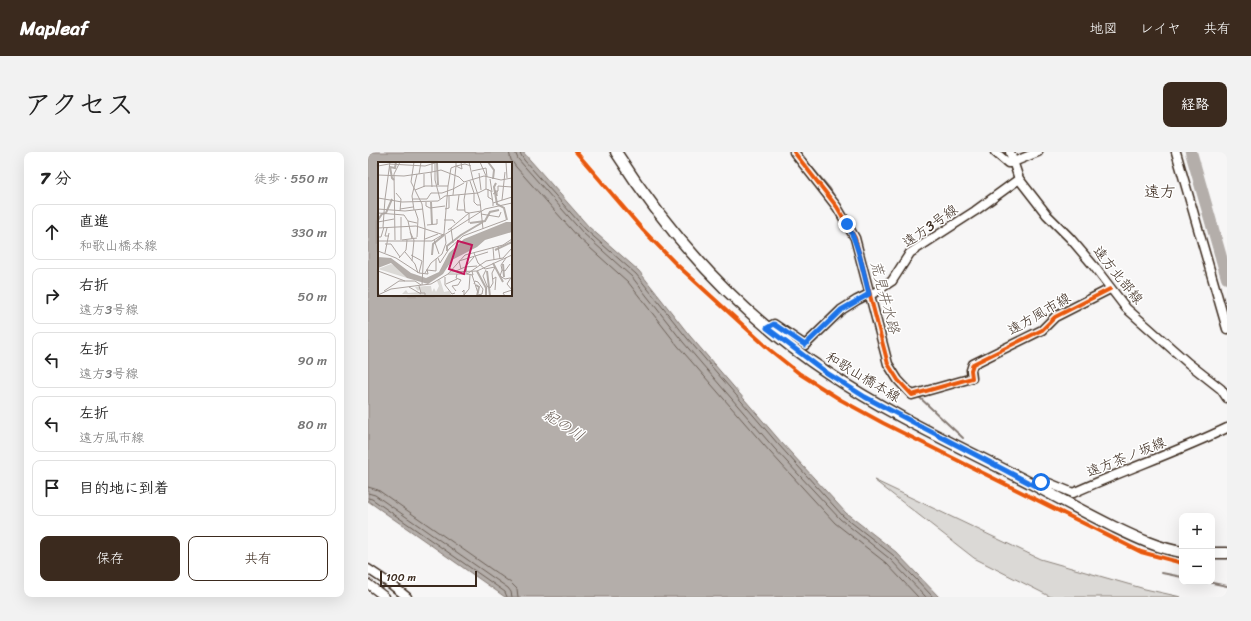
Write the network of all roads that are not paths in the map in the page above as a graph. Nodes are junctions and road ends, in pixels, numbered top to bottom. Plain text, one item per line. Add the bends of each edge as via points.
1 (616, 152) edge
2 (794, 152) edge
3 (996, 152) edge
4 (1010, 152) edge
5 (1038, 152) edge
6 (1176, 152) edge
7 (1013, 162) junction
8 (1019, 179) junction
9 (1110, 289) junction
10 (871, 293) junction
11 (767, 328) junction
12 (1227, 329) edge
13 (1227, 398) edge
14 (1227, 428) edge
15 (1037, 487) junction
16 (1179, 551) edge
17 (1215, 553) edge
18 (1227, 553) edge
19 (368, 569) edge
20 (368, 584) edge
21 (385, 597) edge
22 (407, 597) edge

1 - 11 main road, 和歌山橋本線 via 635,182 679,240
2 - 10 street, 遠方風市線 via 833,202 855,238
3 - 7 street via 1008,163
4 - 7 street, 遠方北部線
5 - 7 street
6 - 12 street
7 - 8 street, 遠方北部線
8 - 9 street, 遠方北部線 via 1047,215 1093,265
8 - 10 street, 遠方3号線 via 910,254 892,281
9 - 10 street, 遠方風市線 via 1055,317 1042,330 974,364 971,370 972,378 912,395 888,364
9 - 13 street, 遠方北部線 via 1126,308 1188,364 1221,389
10 - 11 street, 遠方3号線 via 841,310 805,345 774,324
11 - 15 main road, 和歌山橋本線 via 827,373 865,397
14 - 15 street, 遠方茶ノ坂線 via 1190,446 1095,482 1073,493 1044,481
15 - 16 main road, 和歌山橋本線 via 1141,540
17 - 18 main road
19 - 22 street
20 - 21 street

